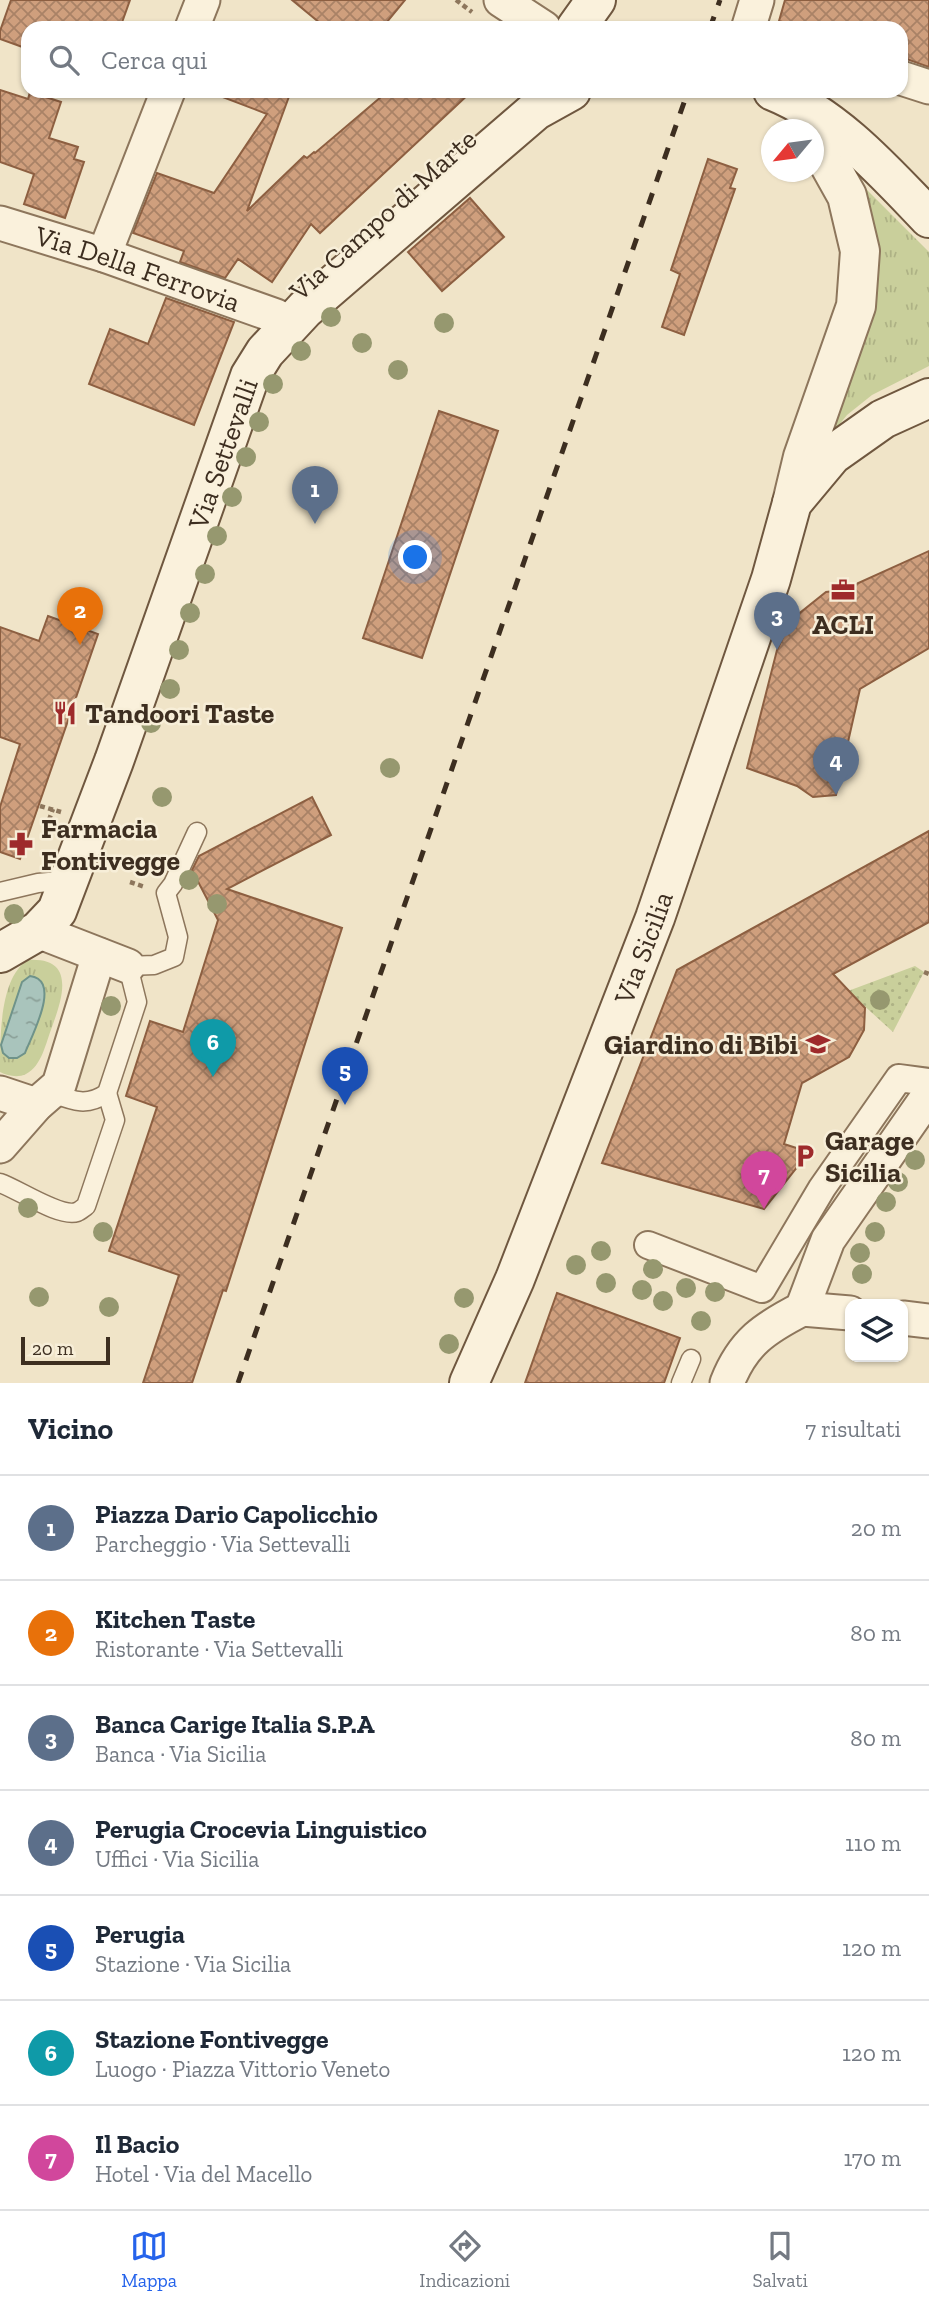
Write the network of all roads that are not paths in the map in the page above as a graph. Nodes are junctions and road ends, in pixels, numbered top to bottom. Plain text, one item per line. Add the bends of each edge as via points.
1 (203, 0) edge
2 (501, 0) edge
3 (596, 0) edge
4 (195, 21) edge
5 (533, 21) edge
6 (581, 21) edge
7 (908, 80) edge
8 (929, 88) edge
9 (165, 98) edge
10 (513, 98) edge
11 (558, 98) edge
12 (783, 98) edge
13 (787, 98) edge
14 (800, 119) edge
15 (824, 155) edge
16 (929, 218) edge
17 (0, 223) edge
18 (104, 255) junction
19 (276, 316) junction
20 (264, 352) junction
21 (928, 399) edge
22 (792, 503) junction
23 (197, 832) dead end
24 (71, 880) junction
25 (0, 892) edge
26 (38, 931) junction
27 (0, 953) edge
28 (113, 961) junction
29 (929, 1082) edge
30 (0, 1093) edge
31 (107, 1094) junction
32 (929, 1095) edge
33 (44, 1099) junction
34 (0, 1146) edge
35 (0, 1184) edge
36 (648, 1245) dead end
37 (802, 1310) junction
38 (845, 1313) edge
39 (908, 1319) edge
40 (929, 1321) edge
41 (691, 1359) dead end
42 (469, 1383) edge
43 (681, 1383) edge
44 (727, 1383) edge

1 - 4 street
2 - 5 street
3 - 6 main road
7 - 8 street
9 - 18 street
10 - 19 main road, Via Campo di Marte via 309,278
11 - 20 main road, Via Settevalli via 535,111 423,206 304,309
12 - 14 main road
13 - 16 main road via 830,123
15 - 22 main road, Via Sicilia via 846,196 858,240 856,306 803,457
17 - 18 street, Via Della Ferrovia
18 - 19 street, Via Della Ferrovia
19 - 20 main road, Via Campo di Marte
20 - 24 main road, Via Settevalli via 250,376
21 - 22 main road via 883,419 832,455
22 - 42 main road, Via Sicilia via 771,579 655,918
23 - 28 lane via 166,893 178,937 174,957 154,965
24 - 25 lane
24 - 26 main road, Via Settevalli via 57,911
26 - 27 main road
26 - 28 street
28 - 31 lane via 138,1002
28 - 33 street via 59,1085
29 - 36 street via 899,1078 822,1188 762,1289
30 - 33 street
31 - 33 lane via 96,1101
31 - 35 lane via 115,1120 86,1206 76,1213 62,1213
32 - 37 street via 828,1240
33 - 34 street
37 - 38 street
37 - 44 street via 749,1343
39 - 40 street
41 - 43 lane

